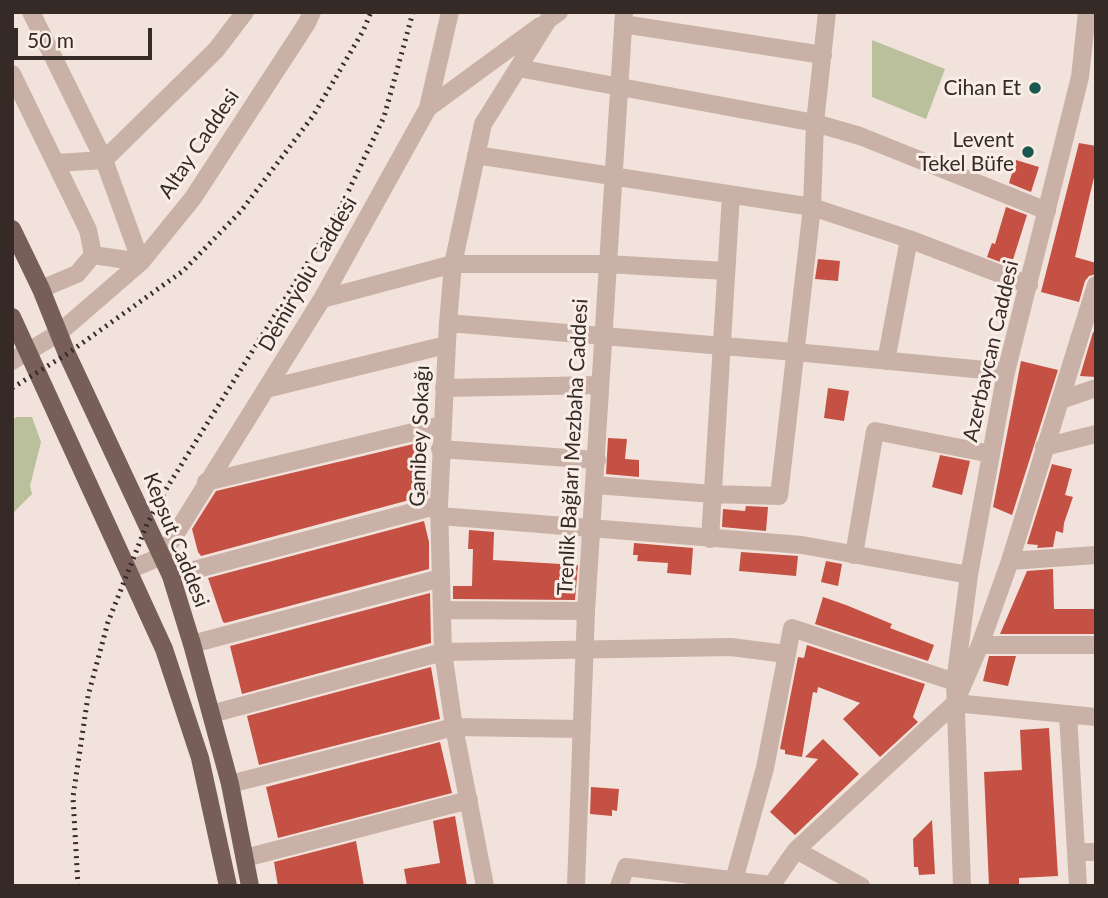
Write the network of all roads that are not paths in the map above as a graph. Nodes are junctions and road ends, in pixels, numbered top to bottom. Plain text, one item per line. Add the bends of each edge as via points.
1 (31, 12) edge
2 (245, 12) edge
3 (312, 12) edge
4 (450, 12) edge
5 (827, 12) edge
6 (1089, 12) edge
7 (554, 16) edge
8 (623, 18) edge
9 (1096, 18) edge
10 (823, 55) junction
11 (518, 68) junction
12 (12, 74) edge
13 (1088, 78) edge
14 (618, 88) junction
15 (428, 108) junction
16 (815, 123) junction
17 (476, 155) junction
18 (104, 160) junction
19 (56, 163) junction
20 (612, 176) junction
21 (731, 195) junction
22 (812, 207) junction
23 (1047, 211) junction
24 (12, 229) edge
25 (909, 239) junction
26 (93, 254) junction
27 (141, 262) junction
28 (453, 264) junction
29 (607, 264) junction
30 (726, 271) junction
31 (1029, 285) junction
32 (1096, 285) edge
33 (41, 289) junction
34 (322, 299) junction
35 (12, 317) edge
36 (447, 323) junction
37 (59, 333) junction
38 (603, 338) junction
39 (446, 345) junction
40 (722, 346) junction
41 (29, 352) junction
42 (795, 352) junction
43 (12, 360) edge
44 (886, 360) junction
45 (1006, 372) junction
46 (600, 385) junction
47 (444, 388) junction
48 (1096, 388) edge
49 (266, 389) junction
50 (1061, 400) junction
51 (442, 425) junction
52 (1096, 434) edge
53 (1044, 447) junction
54 (440, 449) junction
55 (991, 454) junction
56 (597, 460) junction
57 (206, 482) junction
58 (595, 485) junction
59 (713, 494) junction
60 (439, 510) junction
61 (591, 529) junction
62 (710, 539) junction
63 (854, 555) junction
64 (1096, 555) edge
65 (162, 556) junction
66 (1010, 561) junction
67 (129, 570) junction
68 (969, 575) junction
69 (171, 576) junction
70 (441, 578) junction
71 (442, 610) junction
72 (586, 611) junction
73 (192, 644) junction
74 (980, 645) junction
75 (1096, 645) edge
76 (585, 648) junction
77 (443, 652) junction
78 (786, 654) junction
79 (955, 682) junction
80 (955, 703) junction
81 (1068, 713) junction
82 (211, 714) junction
83 (1096, 717) edge
84 (454, 727) junction
85 (582, 729) junction
86 (230, 784) junction
87 (469, 800) junction
88 (796, 850) junction
89 (1076, 852) junction
90 (1096, 852) edge
91 (245, 858) junction
92 (734, 880) junction
93 (771, 885) edge
94 (228, 886) edge
95 (250, 886) edge
96 (485, 886) edge
97 (576, 886) edge
98 (619, 886) edge
99 (861, 886) edge
100 (962, 886) edge
101 (1078, 886) edge

1 - 18 street
2 - 18 street via 216,50
3 - 27 street, Altay Caddesi via 193,198
4 - 15 street
5 - 10 street
6 - 9 street
6 - 13 street, Azerbaycan Caddesi
7 - 11 street, Ganibey Sokağı
7 - 15 street, Demiryolu Caddesi
8 - 10 street
8 - 14 street, Trenlik Bağları Mezbaha Caddesi
10 - 16 street
11 - 14 street
11 - 17 street, Ganibey Sokağı via 483,124
12 - 19 street
13 - 23 street, Azerbaycan Caddesi
14 - 16 street
14 - 20 street, Trenlik Bağları Mezbaha Caddesi
15 - 34 street, Demiryolu Caddesi
16 - 22 street
16 - 23 street via 860,136
17 - 20 street
17 - 28 street, Ganibey Sokağı
18 - 19 street
18 - 27 street
19 - 26 street via 88,230
20 - 21 street
20 - 29 street, Trenlik Bağları Mezbaha Caddesi
21 - 22 street
21 - 30 street
22 - 25 street
22 - 42 street
23 - 31 street, Azerbaycan Caddesi
24 - 33 main road, Kepsut Caddesi
25 - 31 street
25 - 44 street
26 - 27 street
26 - 33 street via 77,274
27 - 37 street, Altay Caddesi
28 - 29 street
28 - 34 street
28 - 36 street, Ganibey Sokağı
29 - 30 street
29 - 38 street, Trenlik Bağları Mezbaha Caddesi
30 - 40 street
31 - 45 street, Azerbaycan Caddesi
32 - 50 street
33 - 37 main road, Kepsut Caddesi
34 - 49 street, Demiryolu Caddesi
35 - 41 main road
36 - 38 street
36 - 39 street, Ganibey Sokağı
37 - 41 street, Altay Caddesi
37 - 65 main road, Kepsut Caddesi
38 - 40 street
38 - 46 street, Trenlik Bağları Mezbaha Caddesi
39 - 47 street, Ganibey Sokağı
39 - 49 street
40 - 42 street
40 - 59 street
41 - 43 street, Altay Caddesi
41 - 67 main road
42 - 44 street
42 - 59 street via 779,496
44 - 45 street
45 - 55 street, Azerbaycan Caddesi
46 - 47 street
46 - 56 street, Trenlik Bağları Mezbaha Caddesi
47 - 51 street, Ganibey Sokağı
48 - 50 street
49 - 57 street, Demiryolu Caddesi
50 - 53 street
51 - 54 street, Ganibey Sokağı
51 - 57 street
52 - 53 street
53 - 66 street
54 - 56 street
54 - 60 street, Ganibey Sokağı
55 - 63 street via 875,431
55 - 68 street, Azerbaycan Caddesi
56 - 58 street, Trenlik Bağları Mezbaha Caddesi
57 - 65 street, Demiryolu Caddesi
58 - 59 street
58 - 61 street, Trenlik Bağları Mezbaha Caddesi
59 - 62 street
60 - 61 street
60 - 69 street
60 - 70 street, Ganibey Sokağı
61 - 62 street
61 - 72 street, Trenlik Bağları Mezbaha Caddesi
62 - 63 street via 802,545
63 - 68 street
64 - 66 street
65 - 67 street
65 - 69 main road, Kepsut Caddesi
66 - 74 street
67 - 94 main road via 164,649 200,758
68 - 79 street, Azerbaycan Caddesi
69 - 73 main road, Kepsut Caddesi
70 - 71 street, Ganibey Sokağı
70 - 73 street
71 - 72 street
71 - 77 street, Ganibey Sokağı
72 - 76 street, Trenlik Bağları Mezbaha Caddesi
73 - 82 main road, Kepsut Caddesi
74 - 75 street
74 - 80 street
76 - 77 street
76 - 78 street via 731,647
76 - 85 street, Trenlik Bağları Mezbaha Caddesi
77 - 82 street
77 - 84 street, Ganibey Sokağı
78 - 79 street via 792,628
78 - 92 street via 765,768
79 - 80 street, Azerbaycan Caddesi
80 - 81 street
80 - 88 street
80 - 100 street, Azerbaycan Caddesi
81 - 83 street
81 - 89 street
82 - 86 main road, Kepsut Caddesi
84 - 85 street
84 - 86 street
84 - 87 street, Ganibey Sokağı
85 - 97 street, Trenlik Bağları Mezbaha Caddesi
86 - 91 main road, Kepsut Caddesi
87 - 91 street
87 - 96 street, Ganibey Sokağı
88 - 93 street
88 - 99 street
89 - 90 street
89 - 101 street
91 - 95 main road, Kepsut Caddesi
92 - 93 street
92 - 98 street via 626,867

